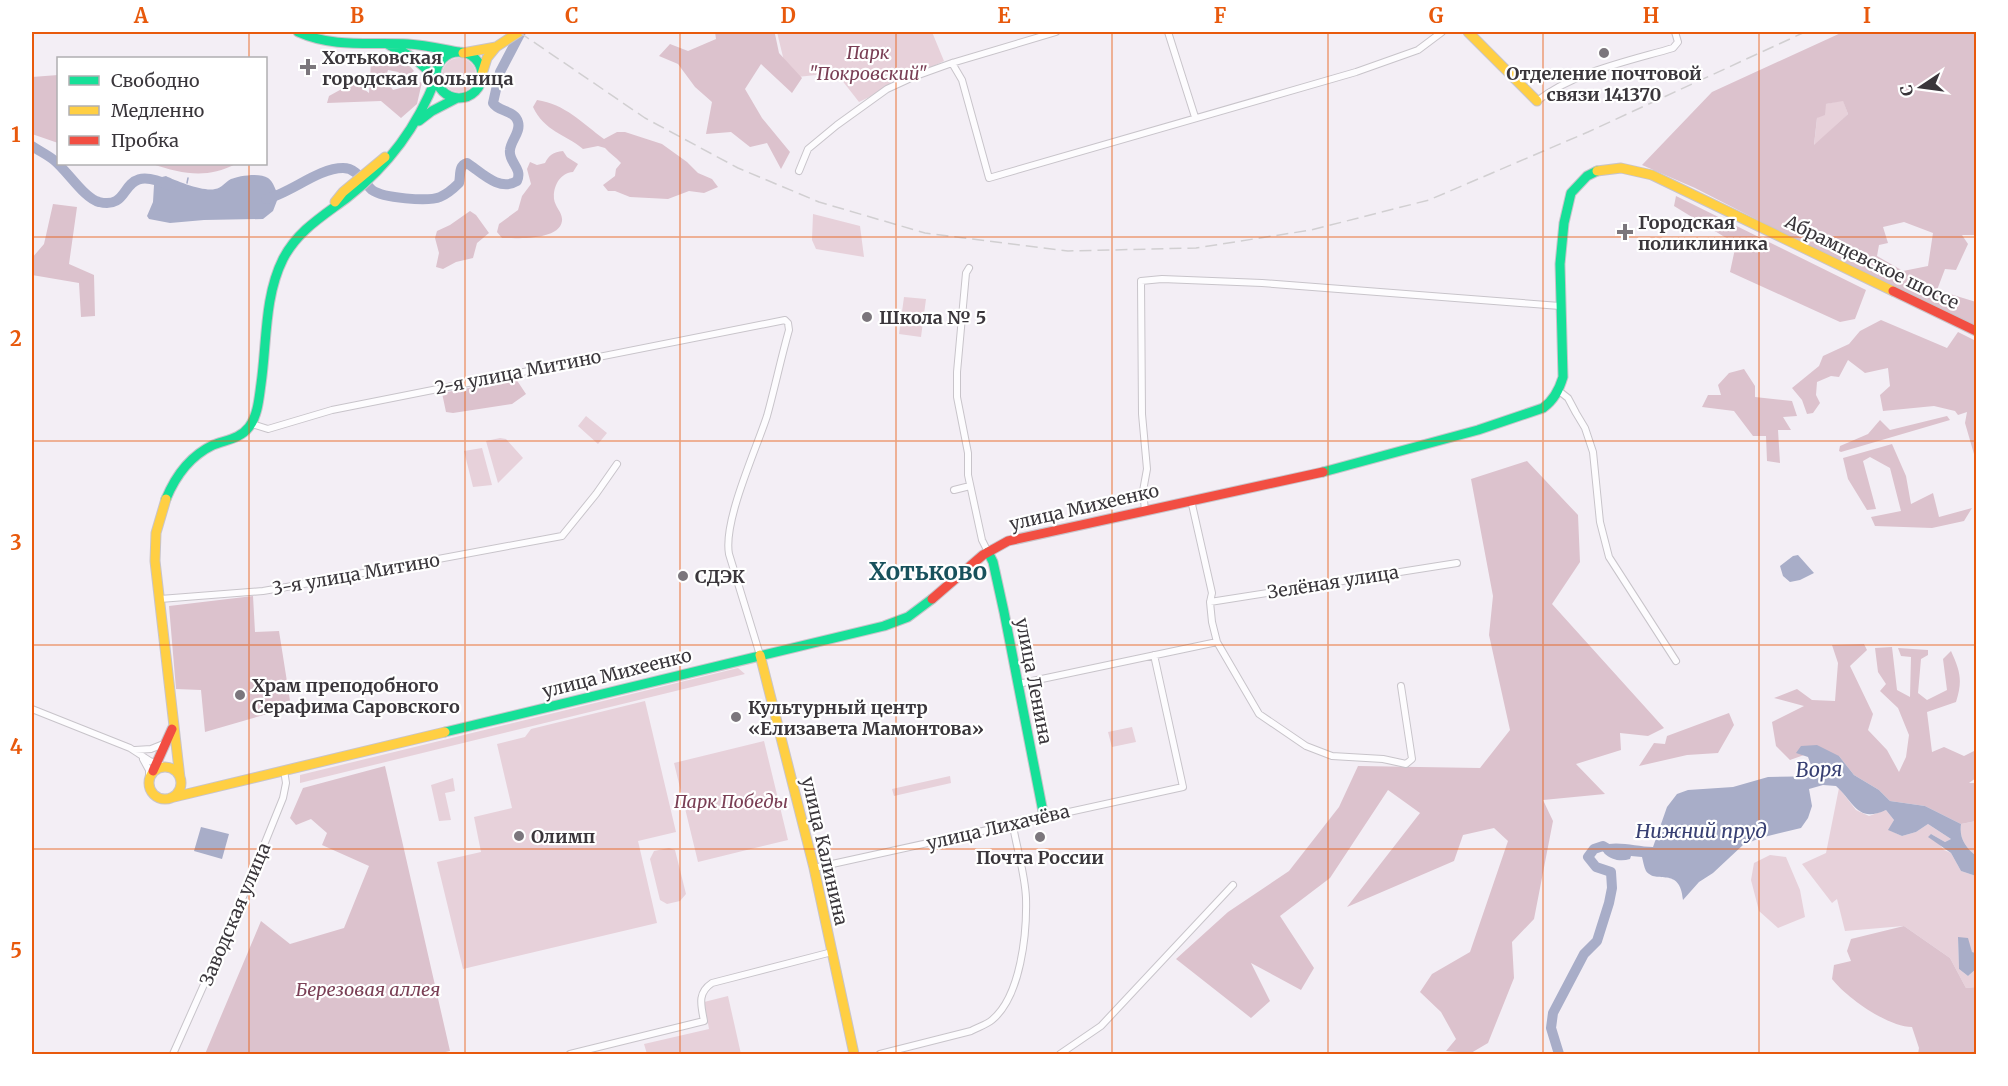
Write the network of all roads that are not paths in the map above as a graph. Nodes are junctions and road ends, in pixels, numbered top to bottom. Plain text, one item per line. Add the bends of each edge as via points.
1 (298, 32) edge
2 (519, 32) edge
3 (1056, 32) edge
4 (1168, 32) edge
5 (1442, 32) edge
6 (1468, 32) edge
7 (1676, 32) edge
8 (387, 44) junction
9 (496, 47) junction
10 (461, 52) junction
11 (952, 63) junction
12 (481, 76) junction
13 (436, 78) junction
14 (457, 98) junction
15 (1537, 101) joint
16 (1195, 117) junction
17 (413, 127) junction
18 (799, 171) dead end
19 (969, 268) dead end
20 (1560, 306) junction
21 (1977, 331) edge
22 (1559, 391) junction
23 (252, 424) junction
24 (617, 464) dead end
25 (970, 486) junction
26 (954, 490) dead end
27 (1191, 500) junction
28 (1145, 510) junction
29 (988, 552) junction
30 (1457, 563) dead end
31 (160, 599) junction
32 (1210, 602) junction
33 (1217, 642) junction
34 (760, 655) junction
35 (1154, 655) junction
36 (1676, 661) dead end
37 (1018, 684) junction
38 (1401, 686) dead end
39 (32, 709) edge
40 (173, 724) junction
41 (170, 738) junction
42 (133, 749) junction
43 (156, 771) junction
44 (284, 771) junction
45 (181, 780) junction
46 (199, 791) junction
47 (170, 798) junction
48 (1044, 817) junction
49 (1013, 825) junction
50 (814, 868) junction
51 (1233, 885) dead end
52 (832, 952) junction
53 (173, 1054) edge
54 (570, 1054) edge
55 (854, 1054) edge
56 (880, 1054) edge
57 (1060, 1054) edge

1 - 8 street via 326,41
2 - 9 street
3 - 11 street
4 - 16 street
5 - 16 street via 1418,50 1356,72
6 - 15 street
7 - 15 street via 1678,42 1673,48 1555,87
8 - 10 street
8 - 13 street via 410,53
9 - 10 street
9 - 12 street
10 - 12 street via 477,61
10 - 13 street via 442,59
11 - 16 street via 962,80 989,178
11 - 18 street via 887,89 808,149
12 - 14 street via 476,90
13 - 14 street via 443,92
13 - 17 street
14 - 17 street
17 - 23 street via 379,165 293,243 278,272
19 - 25 street via 957,397
20 - 21 street, Абрамцевское шоссе via 1560,264 1571,193 1587,176 1610,168 1652,175
20 - 22 street via 1563,377
20 - 28 street via 1262,283 1142,281
22 - 27 street, улица Михеенко via 1543,408 1478,430 1313,475
22 - 36 street via 1568,398 1593,452 1600,522 1610,557
23 - 31 street via 240,435 210,446 192,458 170,490 155,541
23 - 34 street, 2-я улица Митино via 268,429 359,404 787,321 789,330 767,415 736,504 727,546
24 - 31 street, 3-я улица Митино via 564,534 552,538 263,591
25 - 26 street
25 - 29 street
27 - 28 street, улица Михеенко
27 - 32 street via 1212,593
28 - 29 street, улица Михеенко via 1008,541
29 - 34 street, улица Михеенко via 930,603 908,617
29 - 37 street, улица Ленина
30 - 32 street, Зелёная улица
31 - 40 street
32 - 33 street
33 - 35 street
33 - 38 street via 1258,714 1306,746 1332,756 1406,764 1412,759
34 - 44 street, улица Михеенко
34 - 50 street, улица Калинина
35 - 37 street
35 - 48 street, улица Лихачёва via 1183,787
37 - 48 street, улица Ленина
39 - 42 street
40 - 41 street
40 - 45 street
41 - 42 street via 155,748
41 - 43 street
42 - 43 street
42 - 43 street
43 - 45 street via 175,771
43 - 47 street via 151,790 157,796
44 - 46 street, улица Михеенко
44 - 53 street, Заводская улица via 283,798
45 - 46 street via 190,790
45 - 47 street via 178,792
46 - 47 street, улица Михеенко
48 - 49 street, улица Лихачёва
49 - 50 street, улица Лихачёва
49 - 56 street via 1026,898 1024,941 1007,1000 983,1026
50 - 52 street, улица Калинина
51 - 57 street via 1101,1026
52 - 54 street via 712,983 701,996 704,1021
52 - 55 street, улица Калинина

